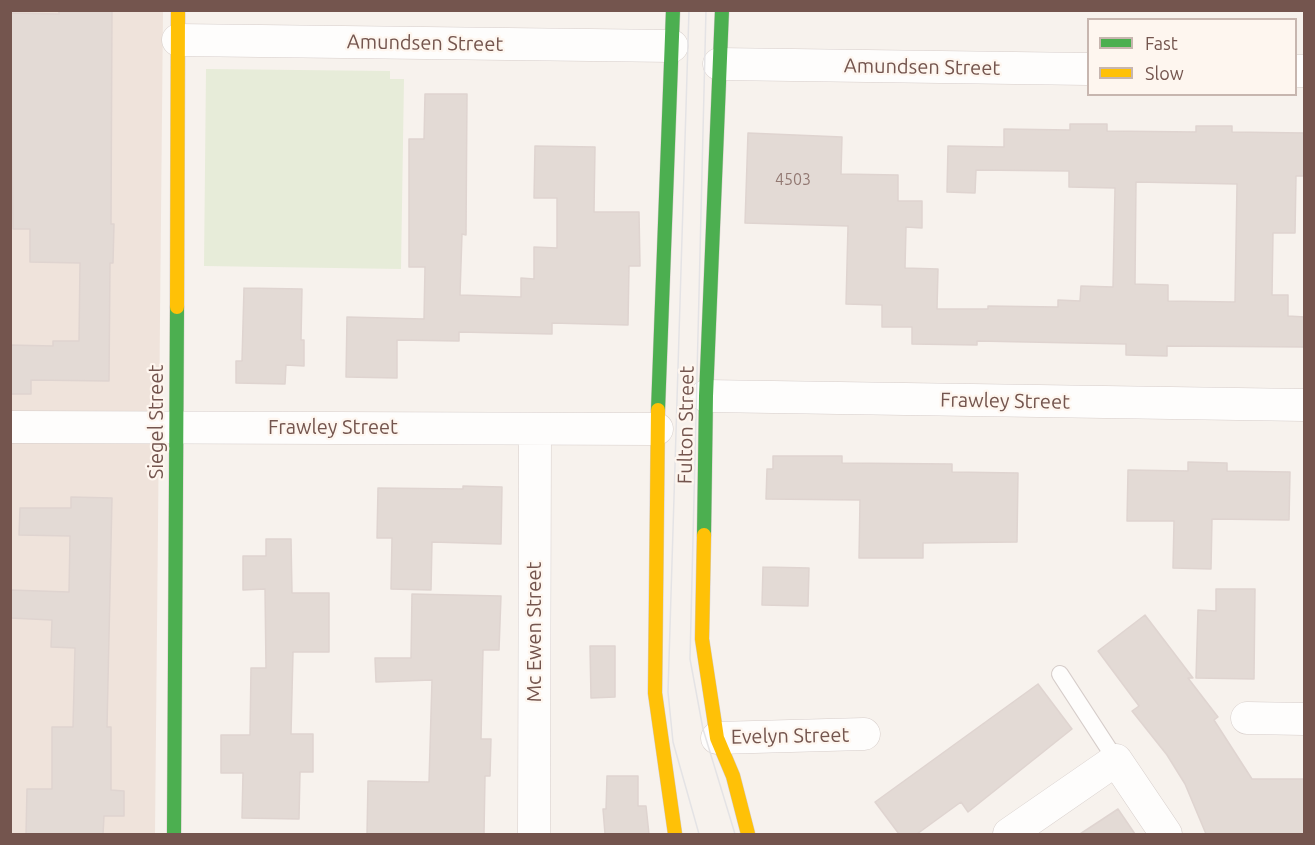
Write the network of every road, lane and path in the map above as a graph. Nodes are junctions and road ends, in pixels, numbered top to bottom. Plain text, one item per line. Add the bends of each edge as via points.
1 (673, 10) edge
2 (722, 10) edge
3 (178, 25) edge
4 (672, 46) junction
5 (719, 64) junction
6 (1087, 69) edge
7 (706, 396) junction
8 (1305, 405) edge
9 (10, 427) edge
10 (175, 428) junction
11 (657, 429) junction
12 (535, 430) junction
13 (1060, 675) dead end
14 (1247, 718) dead end
15 (1305, 719) edge
16 (864, 734) dead end
17 (717, 738) junction
18 (1116, 760) junction
19 (174, 834) edge
20 (534, 834) edge
21 (675, 834) edge
22 (748, 834) edge
23 (1009, 834) edge
24 (1166, 834) edge

1 - 4 main road, Fulton Street
2 - 5 main road, Fulton Street
3 - 4 street, Amundsen Street
3 - 10 main road, Siegel Street
4 - 11 main road, Fulton Street
5 - 6 street, Amundsen Street
5 - 7 main road, Fulton Street
7 - 8 street, Frawley Street
7 - 17 main road, Fulton Street via 702,639
9 - 10 street, Frawley Street
10 - 12 street, Frawley Street
10 - 19 main road, Siegel Street
11 - 12 street, Frawley Street
11 - 21 main road, Fulton Street via 655,693
12 - 20 street, Mc Ewen Street
13 - 18 lane
14 - 15 street
16 - 17 street, Evelyn Street
17 - 22 main road, Fulton Street via 733,776
18 - 23 street
18 - 24 street

